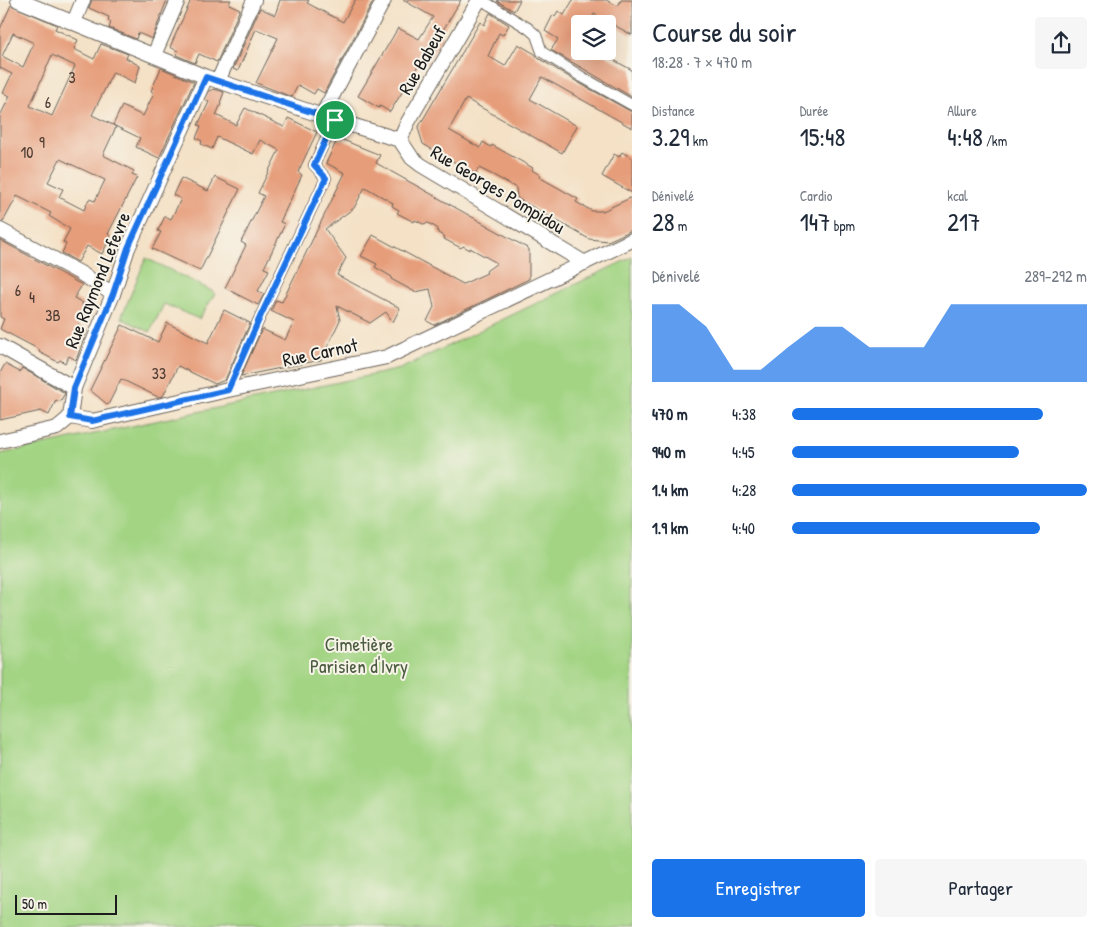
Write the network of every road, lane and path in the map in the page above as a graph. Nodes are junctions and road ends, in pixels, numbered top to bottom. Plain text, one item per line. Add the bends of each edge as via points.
1 (18, 0) edge
2 (83, 0) edge
3 (178, 0) edge
4 (254, 0) edge
5 (384, 0) edge
6 (482, 1) edge
7 (74, 22) junction
8 (154, 55) junction
9 (212, 79) junction
10 (632, 105) edge
11 (322, 115) junction
12 (335, 120) junction
13 (400, 140) junction
14 (0, 230) edge
15 (632, 240) edge
16 (584, 263) junction
17 (113, 294) junction
18 (0, 346) edge
19 (74, 388) junction
20 (228, 390) junction
21 (70, 417) junction
22 (0, 441) edge

1 - 7 street
2 - 7 street
3 - 8 street
4 - 9 street, Rue Raymond Lefevre
5 - 11 street
6 - 10 street via 536,34 542,52
6 - 13 street, Rue Babeuf via 405,126
7 - 8 street
8 - 9 street
9 - 11 street
9 - 17 street, Rue Raymond Lefevre via 128,248
11 - 12 street
12 - 13 street
12 - 20 street via 314,165 326,178
13 - 16 street, Rue Georges Pompidou via 420,166
14 - 17 street
15 - 16 street, Rue Carnot
16 - 20 street, Rue Carnot via 386,358
17 - 19 street, Rue Raymond Lefevre
18 - 19 street
19 - 21 street, Rue Raymond Lefevre
20 - 21 street, Rue Carnot via 92,421
21 - 22 street via 57,428

